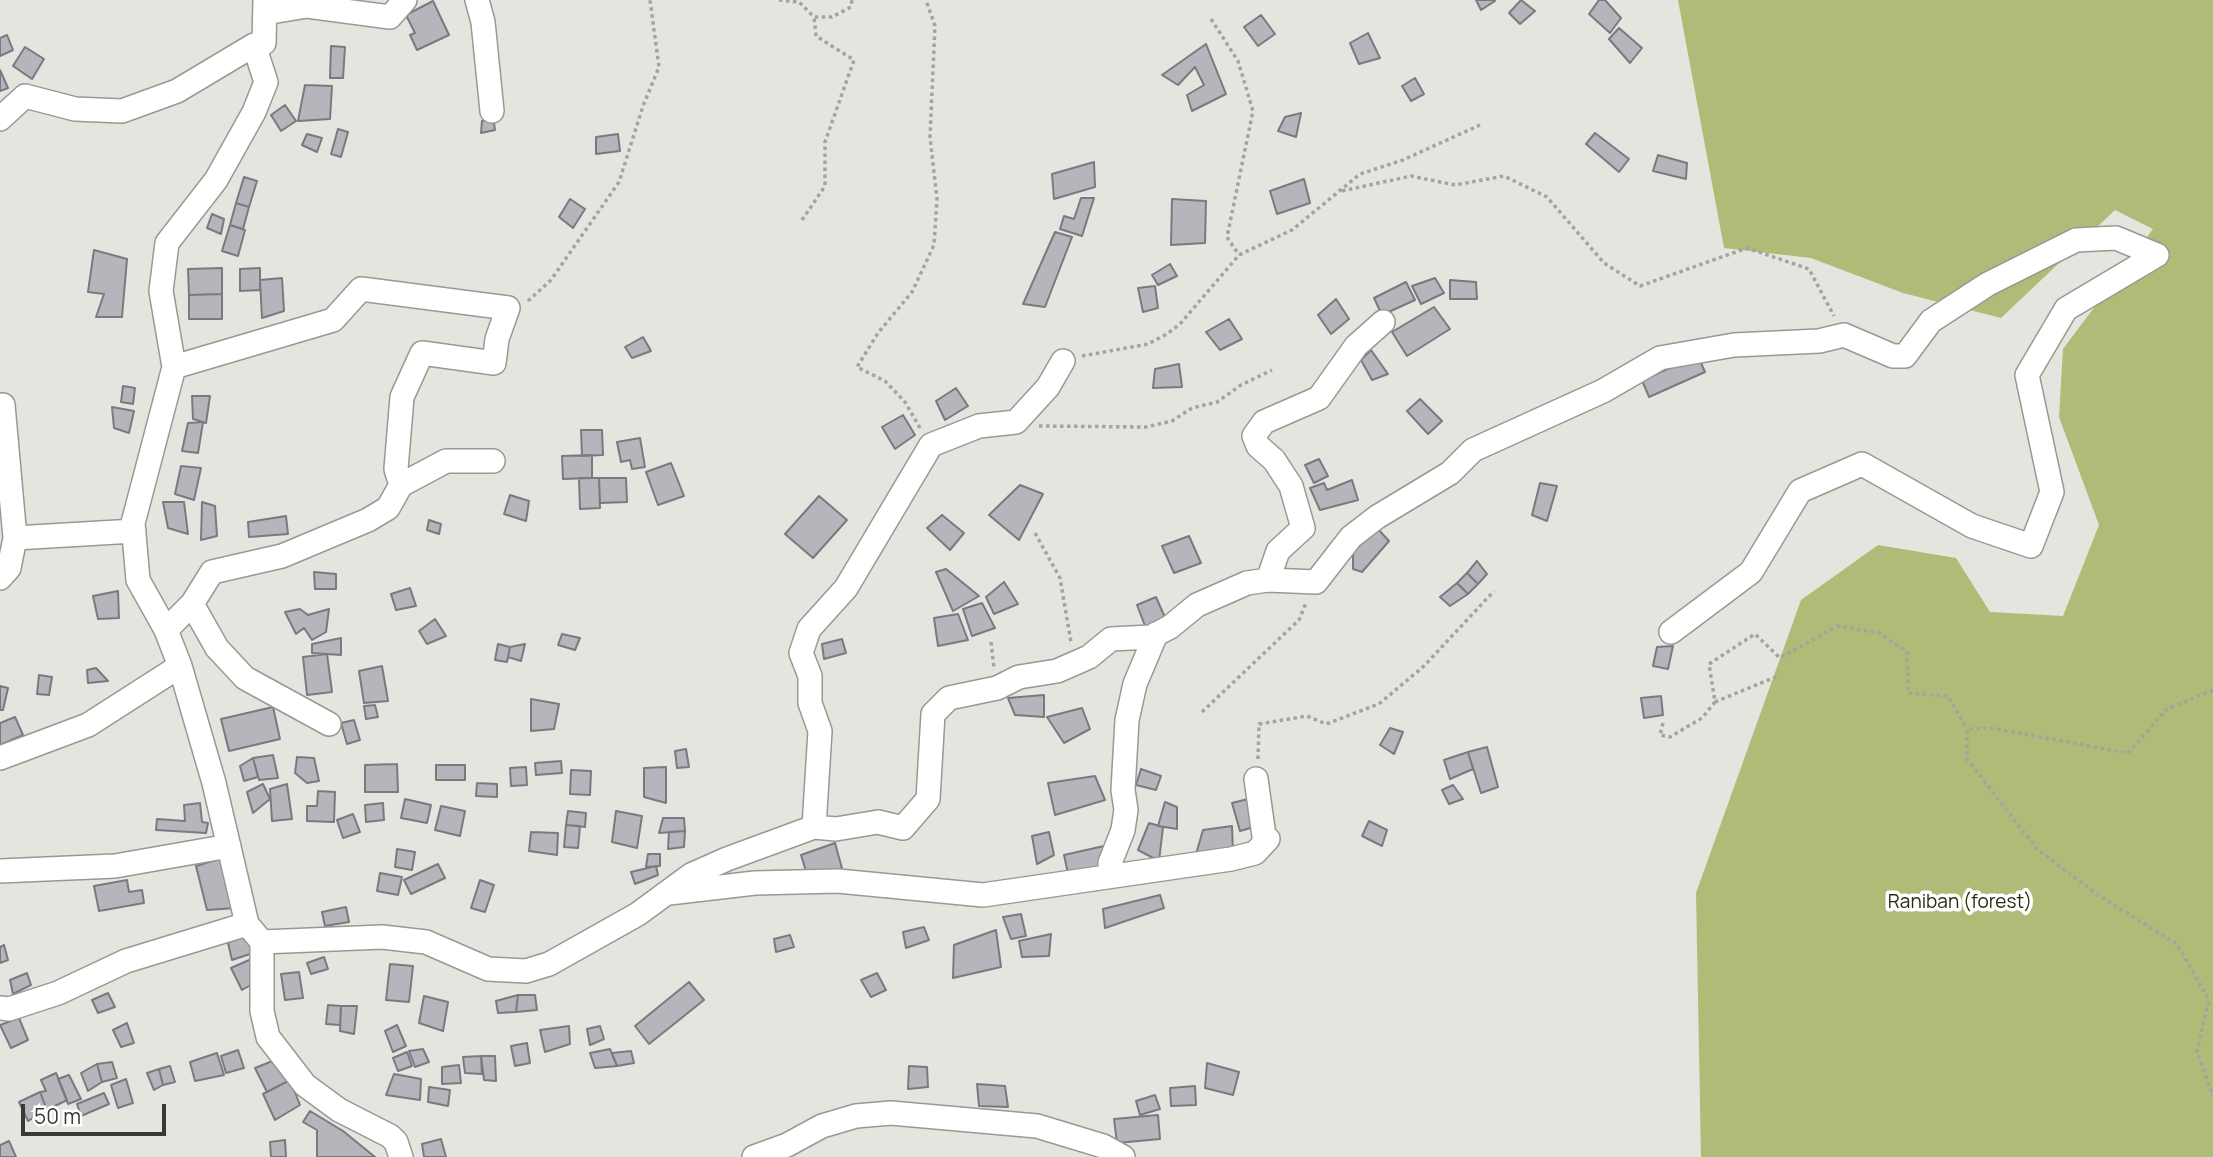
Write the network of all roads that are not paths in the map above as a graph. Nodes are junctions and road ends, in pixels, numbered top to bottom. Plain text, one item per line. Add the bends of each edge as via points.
1 (405, 0) edge
2 (477, 0) edge
3 (265, 7) edge
4 (254, 46) junction
5 (492, 111) dead end
6 (0, 119) edge
7 (1383, 322) dead end
8 (1063, 361) road end
9 (174, 367) junction
10 (3, 405) dead end
11 (493, 461) dead end
12 (401, 485) junction
13 (134, 531) junction
14 (15, 538) junction
15 (0, 578) edge
16 (1268, 580) junction
17 (192, 604) junction
18 (166, 630) junction
19 (1671, 632) dead end
20 (1156, 634) junction
21 (180, 666) junction
22 (329, 724) dead end
23 (0, 758) edge
24 (1256, 779) road end
25 (814, 827) junction
26 (229, 846) junction
27 (0, 871) edge
28 (1111, 876) junction
29 (666, 894) junction
30 (247, 924) junction
31 (262, 942) junction
32 (3, 1012) edge
33 (401, 1157) edge
34 (754, 1157) edge
35 (1123, 1157) edge

1 - 3 street via 390,17 307,6
2 - 5 street
3 - 4 street via 264,43
4 - 6 street via 177,92 122,111 75,109 25,96
4 - 9 street via 265,82 254,112 216,180 167,243 160,291
7 - 16 street via 1356,346 1319,398 1264,422 1254,436 1291,486 1303,528 1278,551
8 - 25 street via 1048,387 1016,422 979,426 931,444 846,588 809,629 801,653 820,731
9 - 12 street via 332,320 361,289 508,309 494,363 422,352 402,397 396,469
9 - 13 street
10 - 14 street
11 - 12 street via 446,461
12 - 17 street via 388,508 368,520 282,556 212,572
13 - 14 street
13 - 18 street via 138,580
14 - 15 street via 9,568
16 - 19 street via 1316,582 1350,537 1450,473 1473,450 1603,391 1660,358 1734,345 1819,341 1844,335 1893,356 1905,356 1931,321 1988,284 2076,240 2116,237 2157,255 2066,309 2027,375 2052,492 2031,547 1972,526 1862,464 1800,491 1751,572
16 - 20 street via 1247,583 1197,605
17 - 18 street
17 - 22 street via 216,648 245,678
18 - 21 street
20 - 25 street via 1111,639 1089,657 1057,671 949,698 933,714 928,799 903,828 878,822 836,829
20 - 28 street via 1135,684 1127,720 1126,810 1110,863
21 - 23 street via 88,725
21 - 26 street
24 - 28 street via 1268,839 1255,853
25 - 29 street via 691,875
26 - 27 street via 115,866
26 - 30 street
28 - 29 street via 983,895 838,881 755,883
29 - 31 street via 589,944 526,971 488,969 426,942 382,937
30 - 31 street
30 - 32 street via 126,961 58,993
31 - 33 street via 262,1011 268,1037 304,1085 339,1110 390,1136
34 - 35 street via 822,1126 856,1116 891,1113 1037,1126 1103,1146

